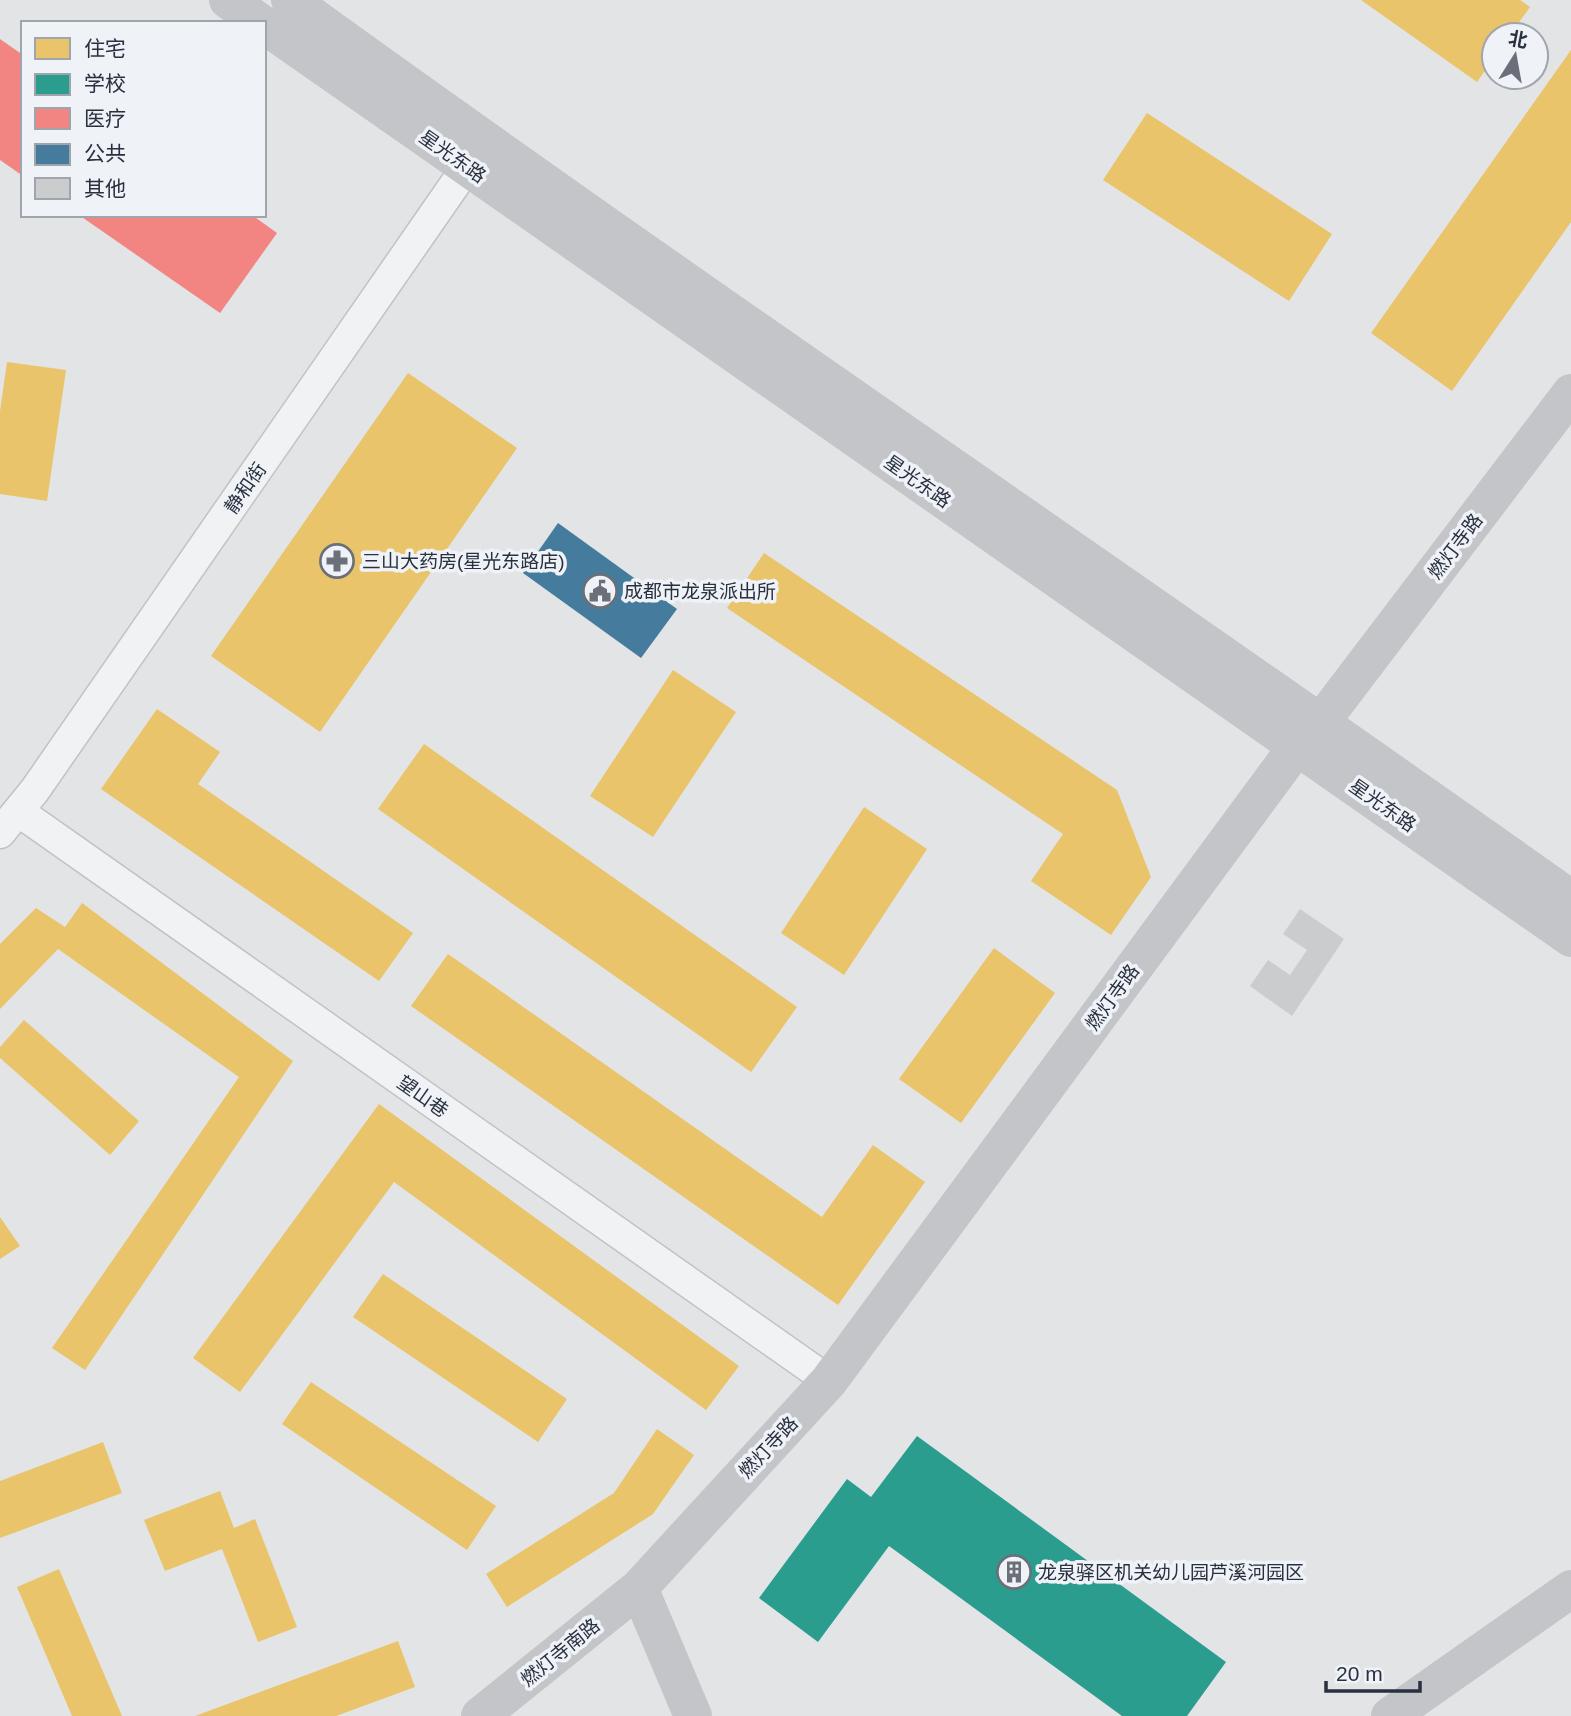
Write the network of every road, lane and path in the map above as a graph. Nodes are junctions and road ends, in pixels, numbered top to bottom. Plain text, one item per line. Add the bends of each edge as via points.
1 (228, 0) edge
2 (290, 0) edge
3 (259, 21) edge
4 (266, 26) edge
5 (476, 154) junction
6 (1571, 393) edge
7 (1310, 734) junction
8 (9, 822) edge
9 (1571, 899) edge
10 (1571, 938) edge
11 (829, 1381) junction
12 (639, 1588) junction
13 (1571, 1589) edge
14 (480, 1716) edge
15 (693, 1716) edge
16 (1390, 1716) edge

1 - 3 main road, 星光东路
2 - 5 main road, 星光东路
4 - 5 main road, 星光东路
5 - 7 main road, 星光东路
5 - 8 street, 静和街
6 - 7 main road, 燃灯寺路
7 - 9 main road, 星光东路
7 - 10 main road, 星光东路
7 - 11 main road, 燃灯寺路
8 - 11 street, 望山巷
11 - 12 main road, 燃灯寺路
12 - 14 main road, 燃灯寺南路
12 - 15 main road
13 - 16 main road

